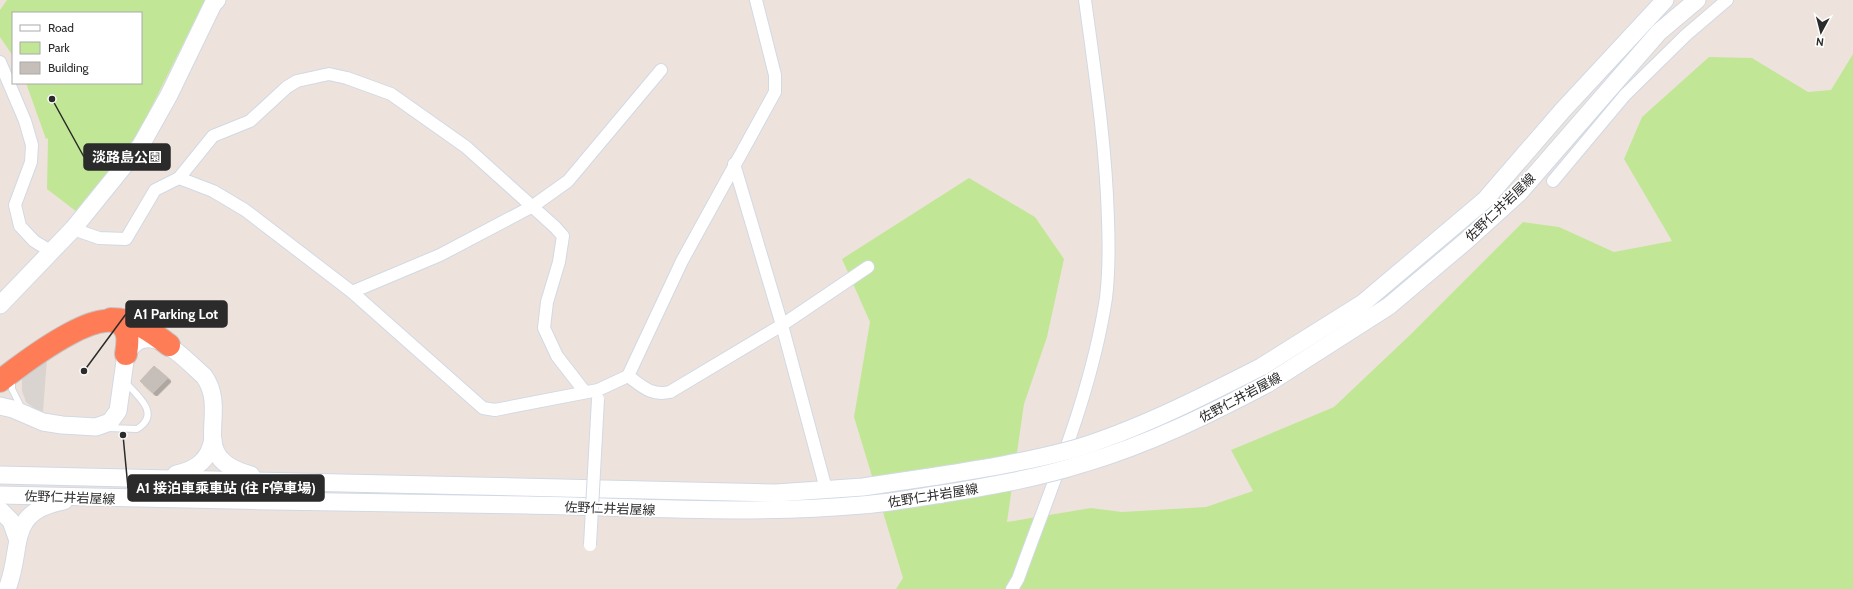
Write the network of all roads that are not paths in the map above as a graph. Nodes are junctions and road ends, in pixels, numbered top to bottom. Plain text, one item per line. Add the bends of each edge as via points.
1 (217, 0) edge
2 (756, 0) edge
3 (1085, 0) edge
4 (1665, 0) edge
5 (1697, 0) edge
6 (1727, 0) edge
7 (0, 62) edge
8 (661, 70) dead end
9 (734, 164) junction
10 (179, 178) junction
11 (1553, 181) dead end
12 (533, 206) junction
13 (73, 229) junction
14 (52, 252) junction
15 (868, 267) dead end
16 (352, 292) junction
17 (0, 305) edge
18 (97, 321) junction
19 (782, 324) junction
20 (169, 345) junction
21 (126, 354) junction
22 (8, 375) edge
23 (628, 376) junction
24 (123, 380) junction
25 (585, 392) junction
26 (598, 394) junction
27 (0, 406) edge
28 (25, 415) junction
29 (96, 427) junction
30 (213, 439) junction
31 (0, 475) edge
32 (132, 477) junction
33 (331, 481) junction
34 (826, 489) junction
35 (0, 495) edge
36 (102, 498) junction
37 (0, 510) edge
38 (17, 538) junction
39 (590, 545) dead end
40 (7, 589) edge
41 (1012, 589) edge

1 - 13 main road via 169,96 141,145
2 - 9 street via 775,75 775,92
3 - 41 street via 1107,174 1109,255 1106,298 1073,430 1018,579
4 - 34 main road, 佐野仁井岩屋線, bridge via 1562,111 1485,200 1363,303 1261,367 1197,400 1074,449 937,476 863,487
5 - 36 main road, 佐野仁井岩屋線, bridge via 1659,32 1519,193 1389,306 1267,384 1216,411 1147,442 1085,464 1022,480 942,494 834,507 651,510 528,505
6 - 11 street via 1686,35 1625,95
7 - 14 street via 25,121 32,145 31,162 15,205 20,226 34,241
8 - 12 street via 568,181
9 - 19 street
9 - 23 street via 682,261
10 - 12 street via 213,136 250,121 286,87 297,81 330,74 391,94 466,147
10 - 13 street via 155,190 126,240 99,238
10 - 16 street via 212,191 245,210
12 - 16 street via 440,255
12 - 25 street via 563,236 559,262 547,302 544,328 557,356
13 - 14 main road
14 - 17 main road
15 - 19 street
16 - 25 street via 483,408 495,410
18 - 20 highway via 114,319 132,322 149,330
18 - 21 highway via 113,322 124,329 127,336
18 - 22 highway via 69,334
19 - 23 street via 670,392 658,394 644,388
19 - 34 street
20 - 21 main road via 151,338 142,339 130,347
20 - 30 main road via 208,382 212,397
21 - 24 main road
22 - 28 lane via 12,379 12,388
23 - 26 street
24 - 29 main road via 120,404 115,417
24 - 29 lane via 147,408 146,421 137,429 130,430
25 - 26 street
26 - 39 street, bridge
27 - 28 main road
28 - 29 main road via 51,424
30 - 32 main road via 203,463 188,472
30 - 33 main road via 218,456 224,463 240,472 255,476
31 - 32 main road, 佐野仁井岩屋線
32 - 33 main road, 佐野仁井岩屋線
33 - 34 main road, 佐野仁井岩屋線 via 633,491 776,492
35 - 36 main road, 佐野仁井岩屋線
36 - 38 main road via 62,502 44,507 24,522
37 - 38 main road via 11,521
38 - 40 main road via 13,570

